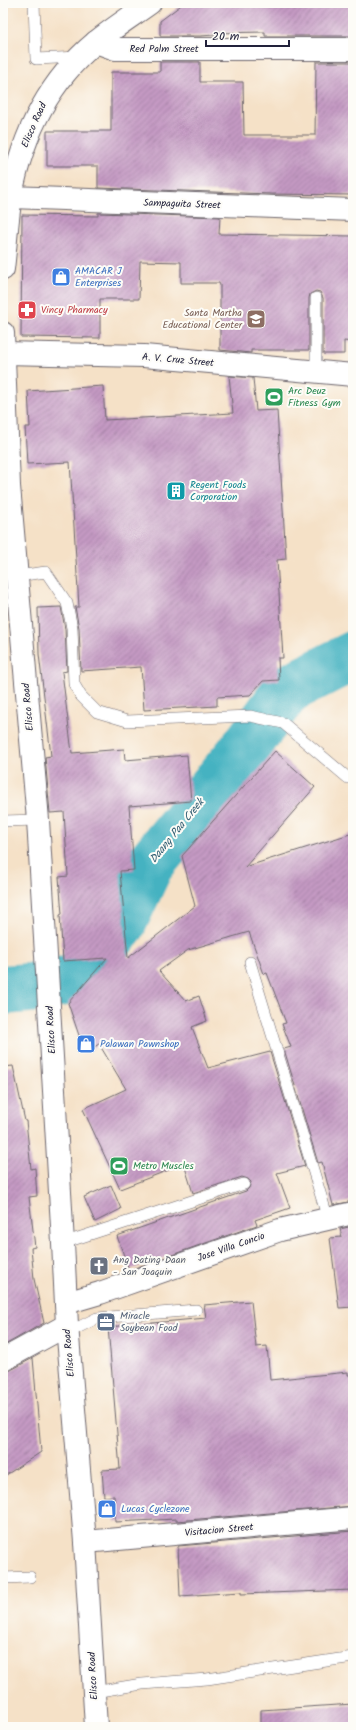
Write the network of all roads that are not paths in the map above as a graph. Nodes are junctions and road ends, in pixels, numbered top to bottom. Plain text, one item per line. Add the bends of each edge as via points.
1 (34, 3) edge
2 (150, 3) edge
3 (96, 42) junction
4 (353, 49) edge
5 (80, 57) junction
6 (11, 197) junction
7 (353, 210) edge
8 (3, 268) edge
9 (316, 298) dead end
10 (3, 333) edge
11 (3, 352) edge
12 (316, 373) junction
13 (353, 375) edge
14 (6, 486) edge
15 (8, 541) edge
16 (17, 576) junction
17 (348, 778) dead end
18 (38, 820) junction
19 (3, 821) edge
20 (250, 962) dead end
21 (244, 1184) dead end
22 (353, 1213) edge
23 (328, 1219) junction
24 (63, 1243) junction
25 (66, 1303) junction
26 (196, 1310) dead end
27 (67, 1329) junction
28 (3, 1360) edge
29 (353, 1518) edge
30 (85, 1542) junction
31 (30, 1577) dead end
32 (3, 1578) edge
33 (353, 1656) edge
34 (94, 1692) junction
35 (96, 1727) edge

1 - 5 lane via 36,59
2 - 3 main road, Elisco Road
3 - 4 main road, Red Palm Street via 115,49
3 - 5 main road, Elisco Road
5 - 6 main road, Elisco Road via 44,102 18,164
6 - 7 main road, Sampaguita Street
6 - 8 main road, Elisco Road
9 - 12 lane
10 - 11 main road, Elisco Road
11 - 12 main road, A. V. Cruz Street via 144,356
11 - 14 main road, Elisco Road
12 - 13 main road, A. V. Cruz Street
14 - 15 main road, Elisco Road
15 - 16 main road, Elisco Road
16 - 17 lane via 46,572 67,603 72,628 74,684 97,712 127,721 250,716 283,723
16 - 18 main road, Elisco Road
18 - 19 lane
18 - 24 main road, Elisco Road
20 - 23 lane
21 - 24 lane
22 - 23 main road, Jose Villa Concio
23 - 25 main road, Jose Villa Concio via 280,1230
24 - 25 main road, Elisco Road
25 - 27 main road, Elisco Road
26 - 27 lane via 97,1318
27 - 28 main road
27 - 30 main road, Elisco Road
29 - 30 main road, Visitacion Street
30 - 34 main road, Elisco Road
31 - 32 lane
33 - 34 lane via 207,1679 154,1683
34 - 35 main road, Elisco Road

